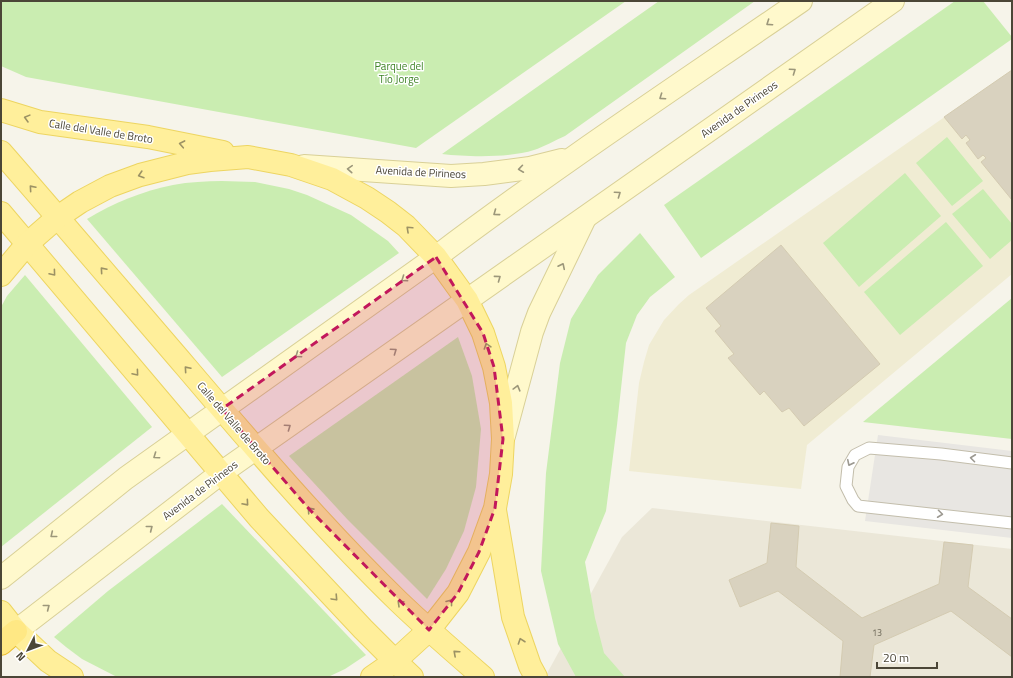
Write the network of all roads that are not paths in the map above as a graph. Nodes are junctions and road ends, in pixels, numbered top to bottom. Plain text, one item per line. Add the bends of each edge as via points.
1 (801, 1) edge
2 (893, 1) edge
3 (1, 110) edge
4 (1, 152) edge
5 (248, 157) junction
6 (573, 157) junction
7 (291, 165) junction
8 (1, 213) edge
9 (58, 217) junction
10 (586, 217) junction
11 (27, 244) junction
12 (436, 257) junction
13 (1, 275) edge
14 (467, 300) junction
15 (222, 409) junction
16 (188, 434) junction
17 (503, 439) junction
18 (256, 449) junction
19 (1012, 463) edge
20 (221, 474) junction
21 (495, 508) junction
22 (1012, 522) edge
23 (1, 578) edge
24 (1, 612) edge
25 (429, 630) junction
26 (8, 637) edge
27 (395, 661) junction
28 (72, 677) edge
29 (372, 677) edge
30 (412, 677) edge
31 (483, 677) edge
32 (536, 677) edge

1 -> 6 main road, Avenida de Pirineos
10 -> 2 main road, Avenida de Pirineos
5 -> 3 main road, Calle del Valle de Broto via 148,138 40,122
9 -> 4 main road, Calle del Valle de Broto
5 - 7 main road, Avenida de Pirineos
5 -> 9 main road, Avenida de Pirineos via 187,163 140,174 110,186
6 -> 7 main road, Avenida de Pirineos via 530,168 451,176
6 -> 12 main road, Avenida de Pirineos
12 -> 7 main road, Avenida de Pirineos via 406,226 368,198 332,180
8 - 11 main road
9 - 11 main road, Avenida de Pirineos
15 -> 9 main road, Calle del Valle de Broto
14 -> 10 main road, Avenida de Pirineos
17 -> 10 main road, Avenida de Pirineos via 539,313
11 - 13 main road, Avenida de Pirineos
11 -> 16 main road
12 - 14 main road, Avenida de Pirineos
12 -> 15 main road, Avenida de Pirineos
17 -> 14 main road, Avenida de Pirineos via 501,403 494,367
18 -> 14 main road, Avenida de Pirineos
15 - 16 main road, Avenida de Pirineos
15 - 18 main road, Calle del Valle de Broto
16 - 20 main road
16 -> 23 main road, Avenida de Pirineos via 126,478
17 - 21 main road, Avenida de Pirineos via 501,474
18 - 20 main road, Avenida de Pirineos
25 -> 18 main road, Calle del Valle de Broto via 357,560
19 -> 22 lane via 869,448 851,459 846,486 858,506
26 -> 20 main road, Avenida de Pirineos
20 -> 27 main road via 259,518
25 -> 21 main road, Avenida de Pirineos via 458,593 480,552
32 -> 21 main road via 513,618
24 - 26 main road
25 - 27 main road, Avenida de Pirineos
31 -> 25 main road, Calle del Valle de Broto
26 - 28 main road
27 - 29 main road, Avenida de Pirineos
27 - 30 main road

